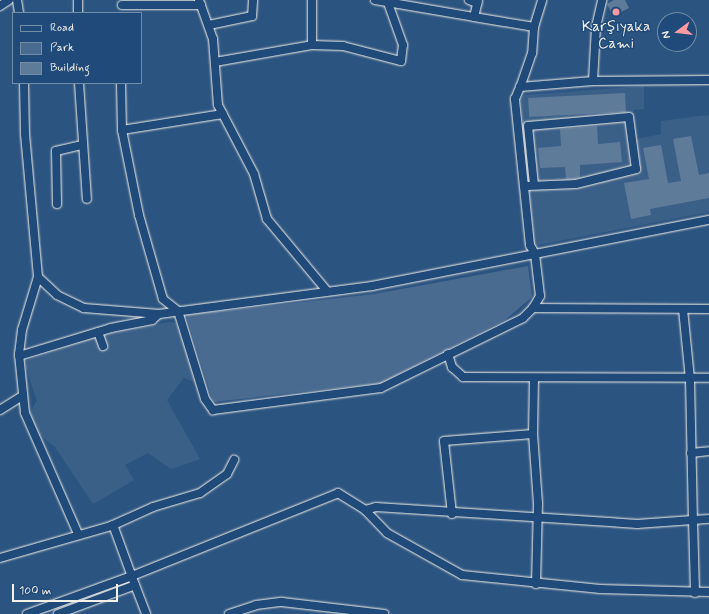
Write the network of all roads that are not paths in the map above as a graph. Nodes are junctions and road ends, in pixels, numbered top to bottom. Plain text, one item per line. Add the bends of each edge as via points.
1 (8, 0) edge
2 (17, 0) edge
3 (78, 0) edge
4 (253, 0) edge
5 (312, 0) edge
6 (375, 0) edge
7 (542, 0) edge
8 (602, 0) edge
9 (388, 1) edge
10 (475, 1) edge
11 (200, 2) edge
12 (0, 6) edge
13 (122, 6) edge
14 (19, 12) edge
15 (78, 12) edge
16 (474, 17) junction
17 (210, 25) junction
18 (534, 27) junction
19 (312, 45) junction
20 (215, 62) junction
21 (709, 80) edge
22 (593, 81) junction
23 (24, 84) edge
24 (79, 84) edge
25 (122, 84) edge
26 (520, 87) junction
27 (223, 114) junction
28 (122, 130) junction
29 (82, 145) junction
30 (524, 185) junction
31 (534, 185) junction
32 (87, 199) dead end
33 (57, 204) dead end
34 (709, 220) edge
35 (535, 254) junction
36 (38, 277) junction
37 (327, 291) junction
38 (533, 308) junction
39 (683, 308) junction
40 (709, 309) edge
41 (178, 311) junction
42 (159, 314) junction
43 (98, 332) junction
44 (103, 346) dead end
45 (448, 354) junction
46 (19, 356) junction
47 (534, 378) junction
48 (709, 378) edge
49 (690, 379) junction
50 (22, 396) junction
51 (0, 410) edge
52 (533, 434) junction
53 (709, 451) edge
54 (691, 453) junction
55 (234, 460) dead end
56 (365, 510) junction
57 (452, 514) junction
58 (538, 516) junction
59 (709, 519) edge
60 (693, 520) junction
61 (113, 525) junction
62 (78, 534) junction
63 (0, 558) edge
64 (132, 576) junction
65 (536, 584) junction
66 (135, 585) junction
67 (695, 592) junction
68 (709, 592) edge
69 (349, 611) edge
70 (27, 614) edge
71 (58, 614) edge
72 (146, 614) edge
73 (229, 614) edge
74 (384, 614) edge

1 - 12 street
2 - 14 street
3 - 15 street
4 - 17 street via 252,16
5 - 19 street
6 - 9 street
7 - 18 street
8 - 22 street via 596,27
9 - 16 street
9 - 19 street via 403,45 401,61 343,46
10 - 16 street
11 - 13 street
11 - 17 street
16 - 18 street
17 - 20 street
18 - 26 street via 532,53
19 - 20 street
20 - 27 street via 218,105
21 - 22 street
22 - 26 street
23 - 36 street via 26,149
24 - 29 street
25 - 28 street
26 - 30 street via 515,99
27 - 28 street
27 - 37 street via 254,174 267,219
28 - 41 street via 139,215 163,299
29 - 32 street
29 - 33 street via 56,151
30 - 31 street
30 - 35 street via 530,245
31 - 31 street via 576,184 636,169 629,117 528,126
34 - 35 street
35 - 37 street via 372,286
35 - 38 street via 540,296
36 - 42 street via 57,295 84,308
36 - 46 street via 22,330
37 - 41 street
38 - 39 street
38 - 45 street via 523,318
39 - 40 street
39 - 49 street
41 - 42 street
41 - 45 street via 205,399 213,410 381,388
42 - 43 street via 152,320
43 - 44 street
43 - 46 street
45 - 47 street via 452,367 463,377
46 - 50 street
47 - 49 street
47 - 52 street
48 - 49 street
49 - 54 street
50 - 51 street
50 - 62 street via 28,426 47,459
52 - 57 street via 444,441
52 - 58 street
53 - 54 street
54 - 60 street
55 - 61 street via 227,474 200,493 153,507
56 - 57 street via 376,507
56 - 64 street via 338,494 332,495
56 - 65 street via 387,533 462,574
57 - 58 street
58 - 60 street via 637,524
58 - 65 street
59 - 60 street
60 - 67 street
61 - 62 street
61 - 64 street
62 - 63 street
64 - 66 street
64 - 70 street
65 - 67 street
66 - 71 street
66 - 72 street
67 - 68 street
69 - 73 street via 282,602 256,605
69 - 74 street

